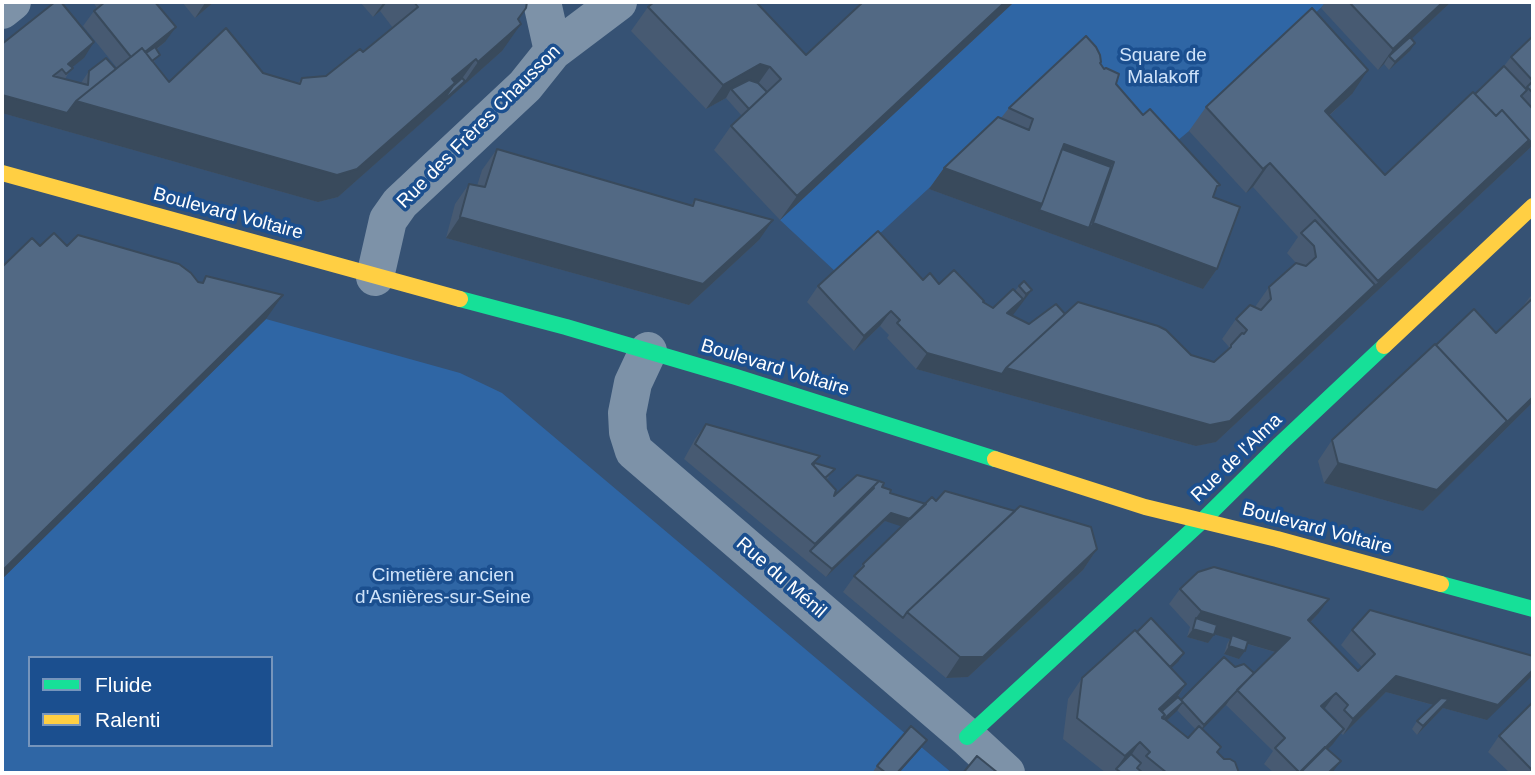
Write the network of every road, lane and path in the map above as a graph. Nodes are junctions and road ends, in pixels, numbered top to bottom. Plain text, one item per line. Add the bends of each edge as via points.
1 (12, 2) edge
2 (542, 2) edge
3 (618, 2) edge
4 (2, 10) edge
5 (553, 51) junction
6 (2, 173) edge
7 (1533, 206) edge
8 (374, 277) junction
9 (648, 351) junction
10 (1202, 521) junction
11 (1533, 609) edge
12 (967, 737) junction
13 (1006, 773) edge

1 - 4 street
2 - 5 street
3 - 5 street, Rue des Frères Chausson
5 - 8 street, Rue des Frères Chausson via 525,86 400,203 388,220
6 - 8 main road, Boulevard Voltaire
7 - 10 main road, Rue de l'Alma
8 - 9 main road, Boulevard Voltaire
9 - 10 main road, Boulevard Voltaire via 1127,502
9 - 12 street, Rue du Ménil via 627,413 634,451
10 - 11 main road, Boulevard Voltaire
10 - 12 main road, Rue de l'Alma
12 - 13 street, Rue du Ménil

